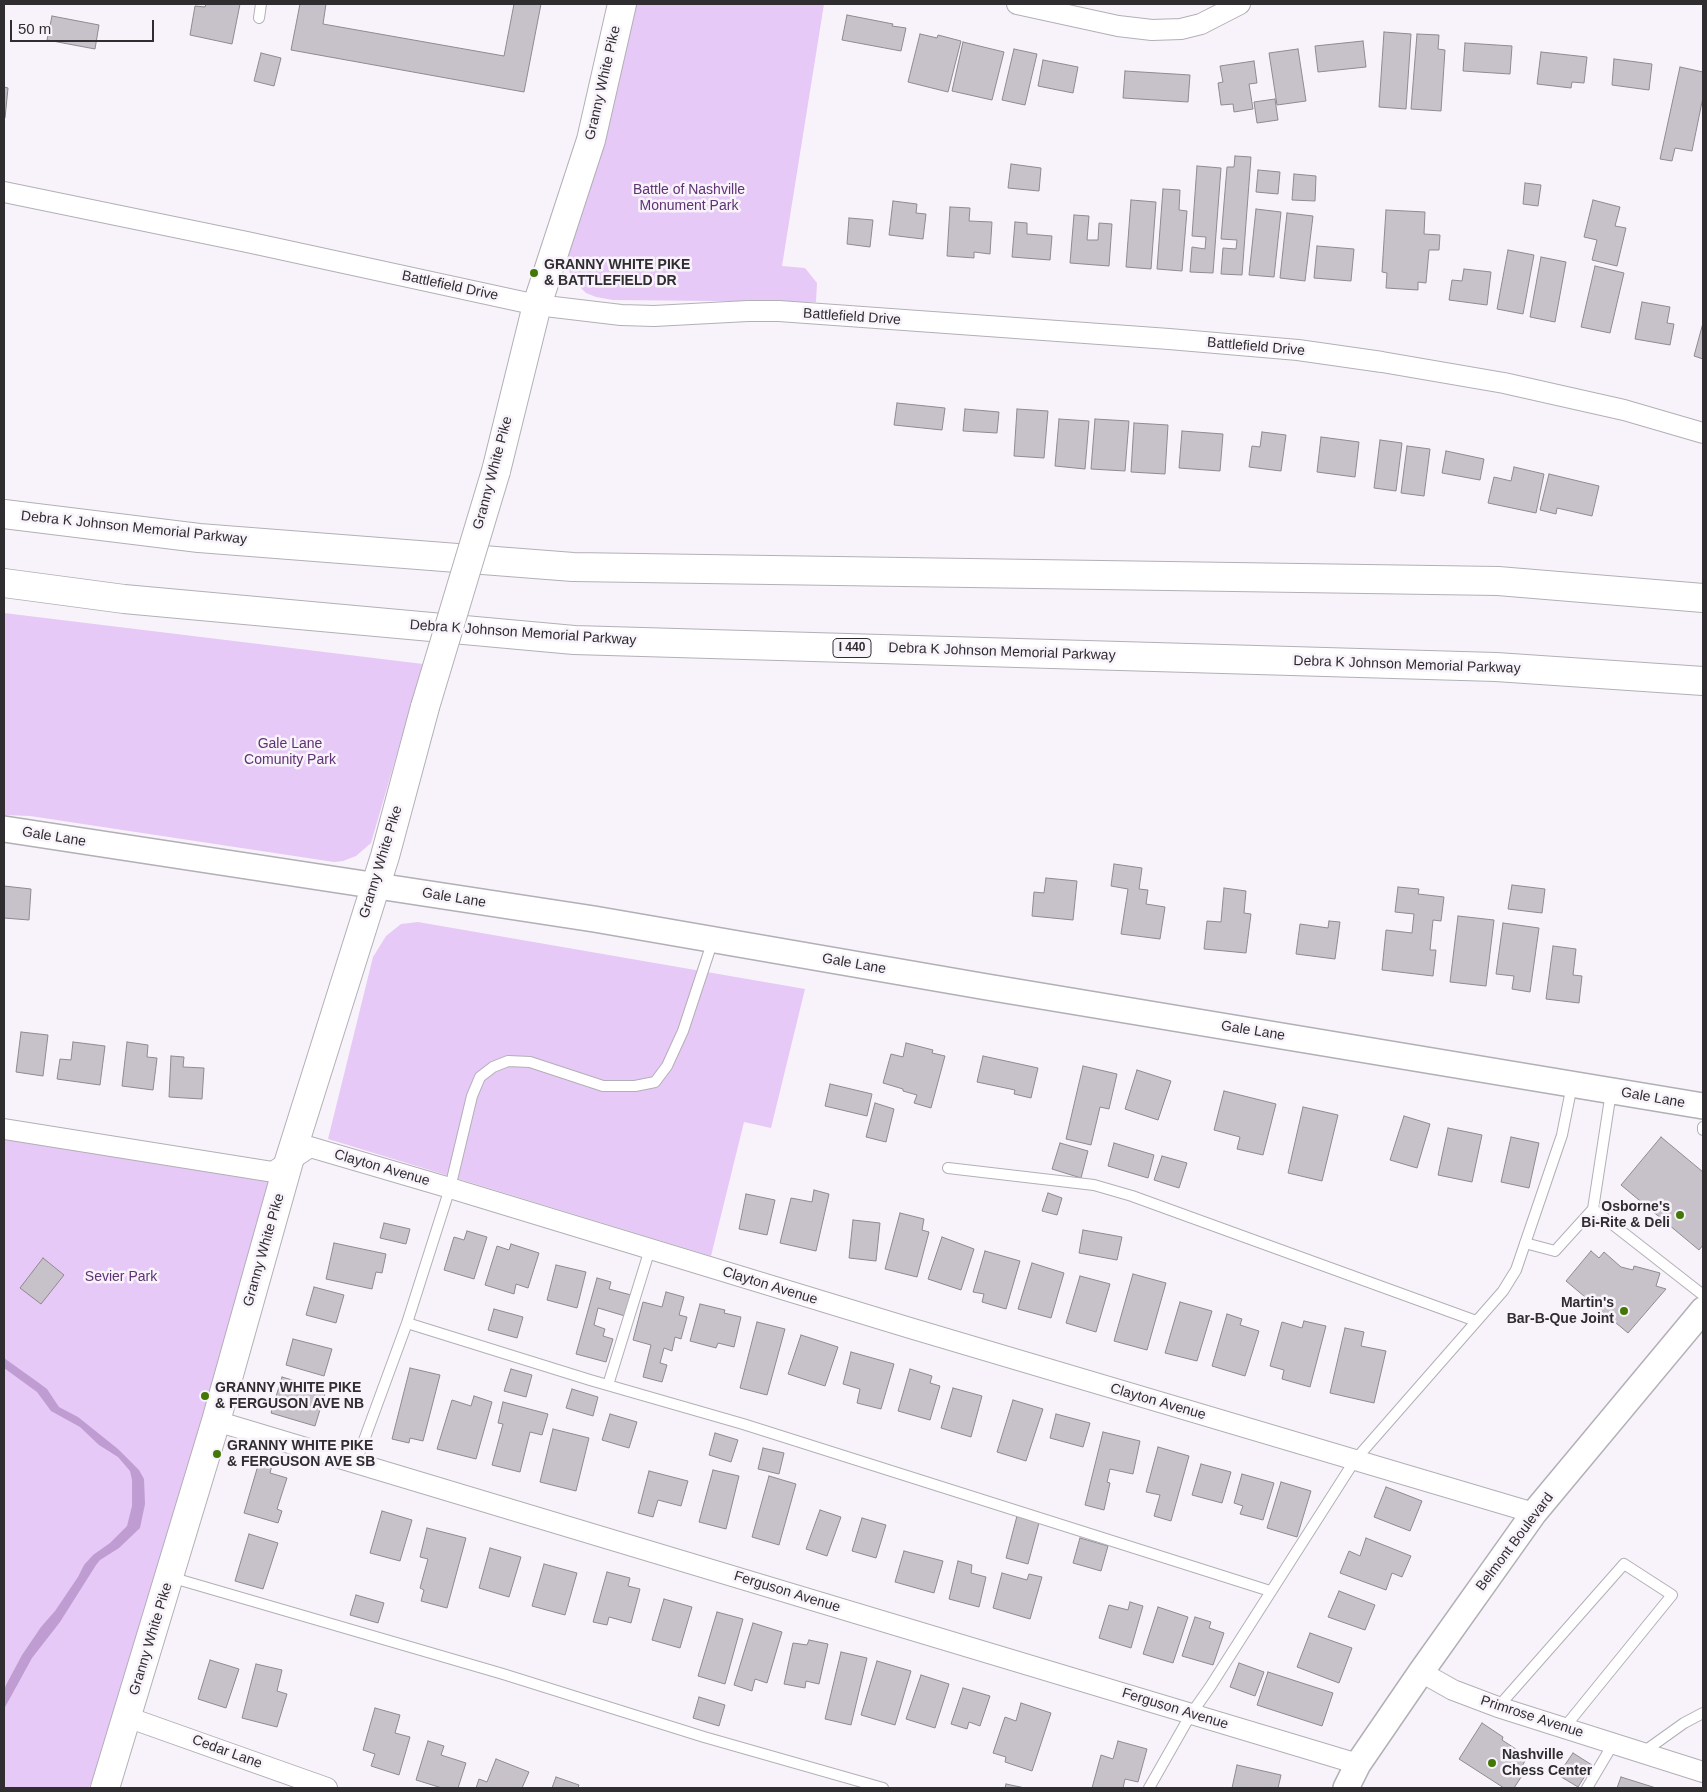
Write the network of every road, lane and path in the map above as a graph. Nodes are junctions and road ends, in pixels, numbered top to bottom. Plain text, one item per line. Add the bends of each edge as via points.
1 (261, 4) edge
2 (622, 4) edge
3 (1017, 4) edge
4 (1240, 4) edge
5 (258, 18) dead end
6 (4, 192) edge
7 (537, 305) junction
8 (1703, 433) edge
9 (4, 514) edge
10 (4, 583) edge
11 (1703, 598) edge
12 (1703, 681) edge
13 (4, 829) edge
14 (374, 886) junction
15 (713, 940) junction
16 (1572, 1084) junction
17 (1611, 1090) junction
18 (1703, 1106) edge
19 (4, 1129) edge
20 (289, 1162) junction
21 (948, 1168) dead end
22 (450, 1188) junction
23 (1593, 1209) junction
24 (1525, 1243) junction
25 (650, 1249) junction
26 (1703, 1295) edge
27 (1703, 1310) edge
28 (1476, 1321) junction
29 (407, 1322) junction
30 (608, 1385) junction
31 (216, 1421) junction
32 (1355, 1460) junction
33 (356, 1462) junction
34 (1534, 1513) junction
35 (170, 1577) junction
36 (1270, 1591) junction
37 (1421, 1672) junction
38 (1498, 1707) junction
39 (1703, 1713) edge
40 (1191, 1714) junction
41 (127, 1717) junction
42 (1564, 1728) junction
43 (1613, 1744) junction
44 (1642, 1753) junction
45 (1358, 1764) junction
46 (1703, 1772) edge
47 (105, 1788) edge
48 (327, 1788) edge
49 (883, 1788) edge
50 (1149, 1788) edge
51 (1346, 1788) edge
52 (1587, 1788) edge

1 - 5 lane
2 - 7 main road, Granny White Pike via 590,140
3 - 4 street via 1118,26 1152,30 1181,29 1201,24
6 - 7 street, Battlefield Drive
7 - 8 street, Battlefield Drive via 621,316 779,311 1298,350 1504,383 1624,410
7 - 14 main road, Granny White Pike, bridge via 496,471
9 - 11 main road, Debra K Johnson Memorial Parkway via 198,538 574,567 1498,581
10 - 12 main road, Debra K Johnson Memorial Parkway / I 440 via 124,599 574,640 1496,667
13 - 14 street, Gale Lane
14 - 15 street, Gale Lane
14 - 20 main road, Granny White Pike
15 - 16 street, Gale Lane
15 - 22 lane via 683,1031 667,1066 654,1082 635,1086 603,1086 530,1062 508,1061 493,1067 480,1077 472,1096
16 - 17 street, Gale Lane
16 - 24 lane via 1562,1135
17 - 18 street, Gale Lane
17 - 23 lane
19 - 20 street, Clayton Avenue via 272,1172
20 - 22 street, Clayton Avenue via 310,1147
20 - 31 main road, Granny White Pike
21 - 28 lane via 1094,1185 1132,1196
22 - 25 street, Clayton Avenue
22 - 29 lane
23 - 24 lane via 1554,1251
23 - 26 lane
24 - 28 lane via 1516,1270 1504,1291
25 - 30 lane
25 - 32 street, Clayton Avenue
27 - 34 street, Belmont Boulevard
28 - 32 lane
29 - 30 lane
29 - 33 lane
30 - 36 lane via 743,1424
31 - 33 street, Ferguson Avenue
31 - 35 main road, Granny White Pike
32 - 34 street, Clayton Avenue
32 - 36 lane
33 - 40 street, Ferguson Avenue
34 - 37 street, Belmont Boulevard
35 - 41 main road, Granny White Pike
35 - 49 lane via 503,1674 704,1738
36 - 40 lane
37 - 38 street, Primrose Avenue via 1453,1690
37 - 45 street, Belmont Boulevard
38 - 42 street, Primrose Avenue
38 - 42 lane via 1624,1564 1672,1595
39 - 44 lane
40 - 45 street, Ferguson Avenue
40 - 50 lane
41 - 47 main road, Granny White Pike
41 - 48 street, Cedar Lane
42 - 43 street, Primrose Avenue
43 - 44 street, Primrose Avenue
43 - 52 lane
44 - 46 street, Primrose Avenue
45 - 51 street, Belmont Boulevard

